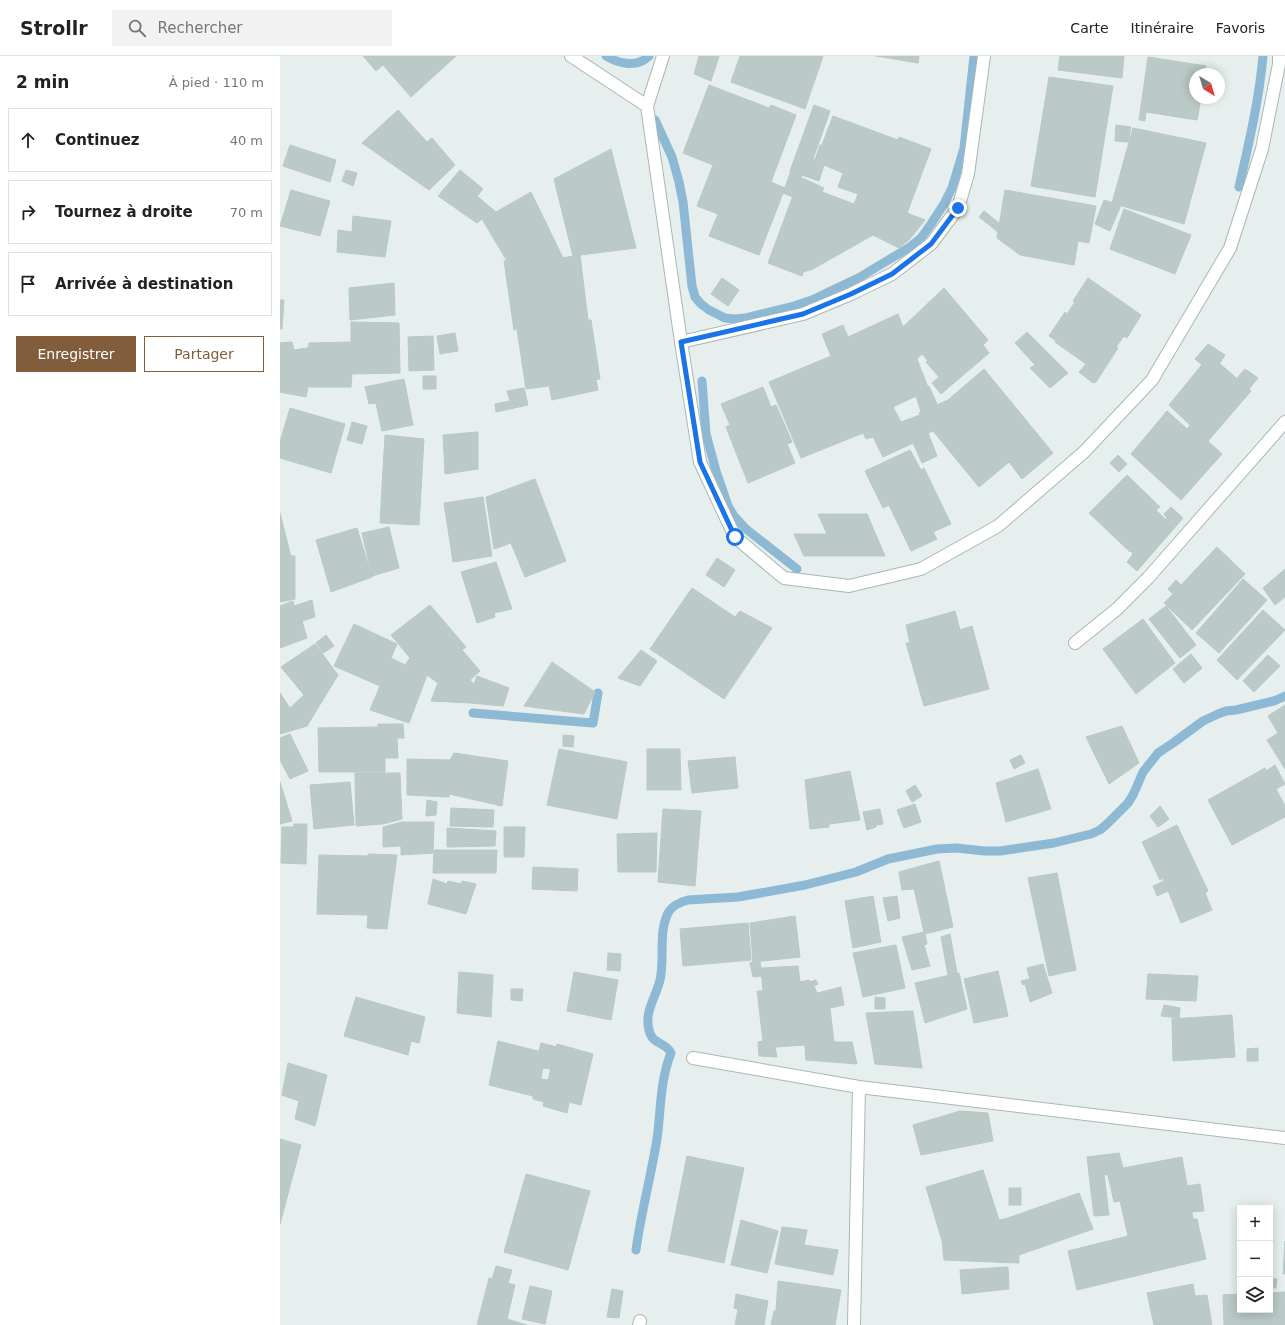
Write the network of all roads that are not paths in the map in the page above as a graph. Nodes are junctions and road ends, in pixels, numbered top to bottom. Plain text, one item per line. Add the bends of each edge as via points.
1 (571, 56) edge
2 (664, 56) edge
3 (984, 56) edge
4 (1279, 56) edge
5 (647, 106) junction
6 (681, 342) junction
7 (1285, 422) edge
8 (1075, 643) dead end
9 (693, 1058) dead end
10 (859, 1087) junction
11 (1285, 1138) edge
12 (854, 1325) edge

1 - 5 street
2 - 5 street
3 - 6 street via 968,174 958,208 931,244 892,274 803,314
4 - 6 street via 1262,149 1230,248 1152,380 1084,452 998,526 921,569 849,586 784,578 735,537 700,462
5 - 6 street
7 - 8 street via 1148,578
9 - 10 street
10 - 11 street
10 - 12 street

